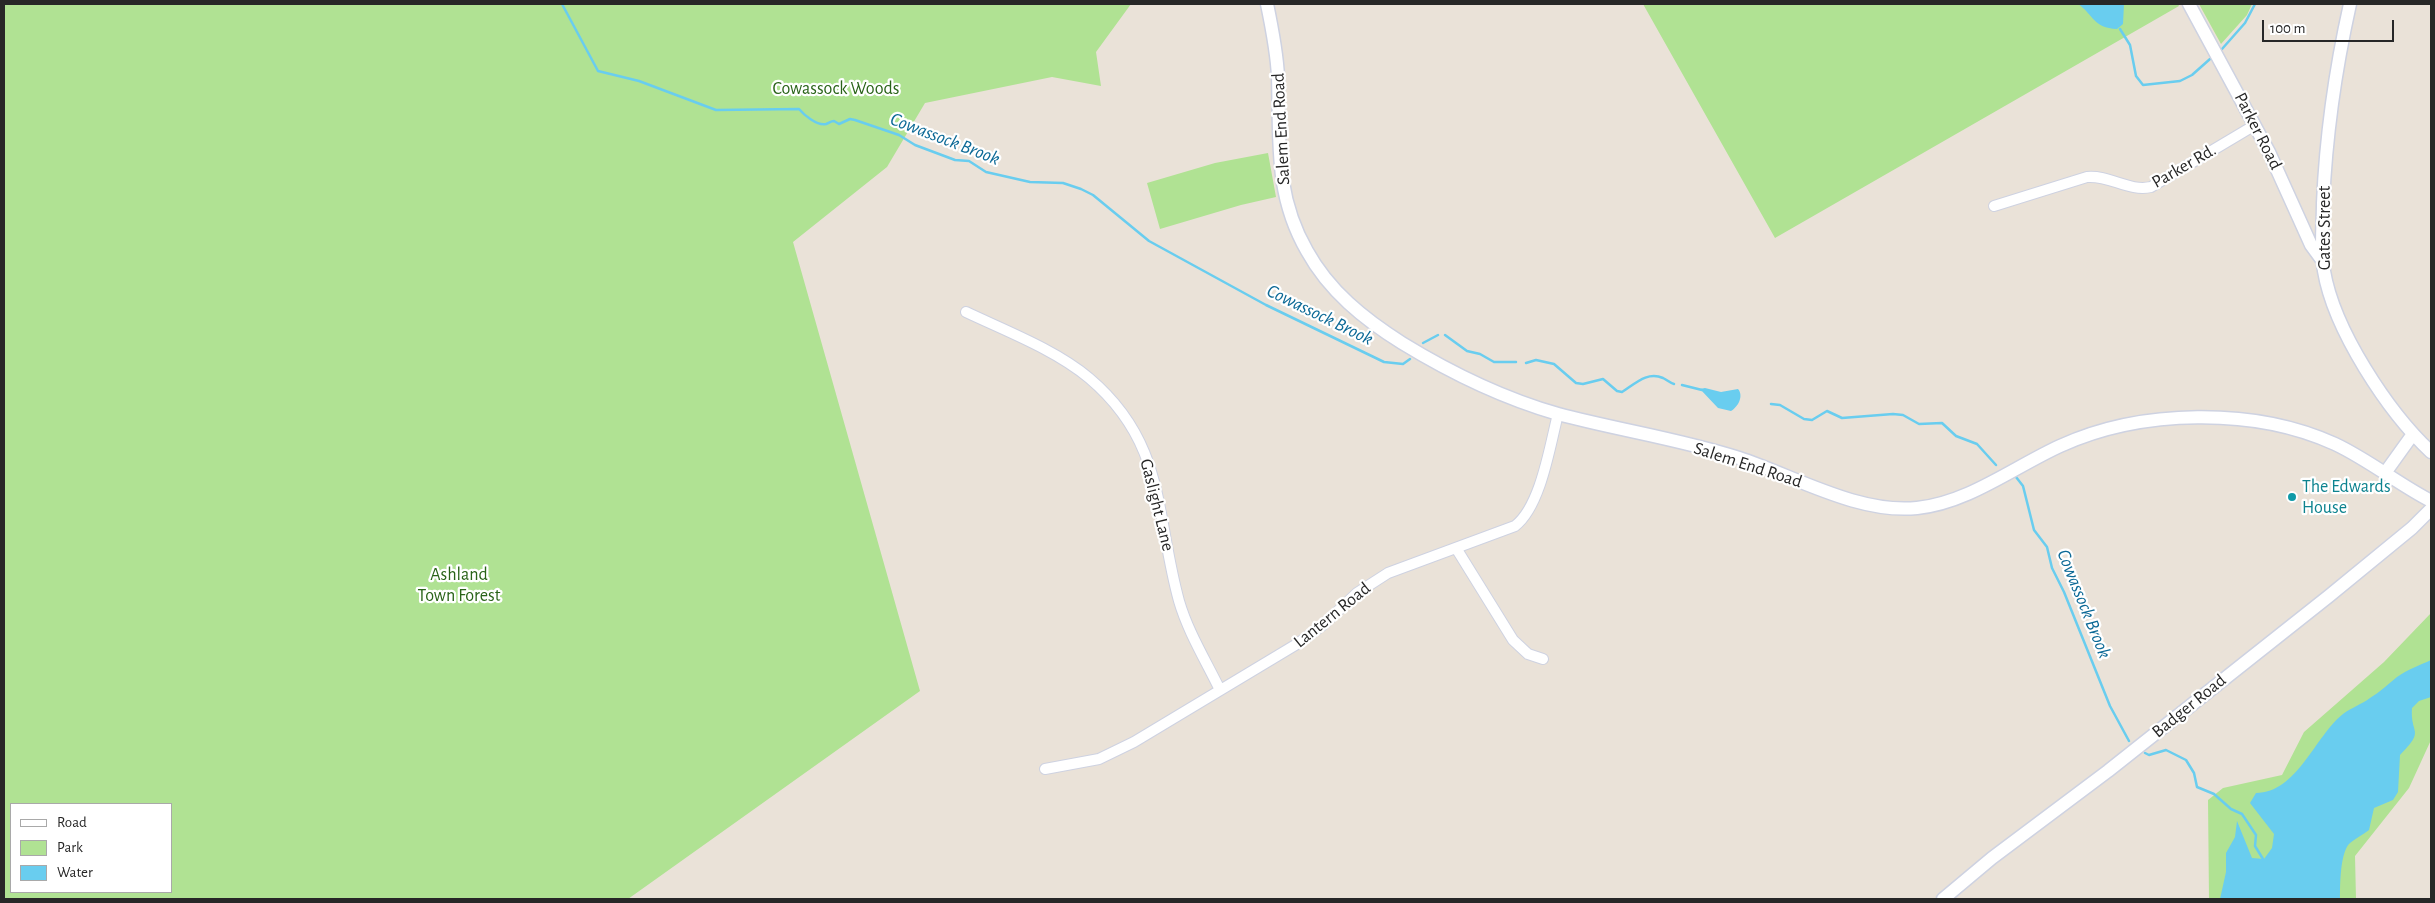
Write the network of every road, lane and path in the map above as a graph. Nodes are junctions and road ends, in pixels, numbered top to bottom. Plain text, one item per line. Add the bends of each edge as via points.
1 (1267, 4) edge
2 (2189, 4) edge
3 (2350, 4) edge
4 (2255, 125) junction
5 (1994, 206) dead end
6 (2322, 260) junction
7 (966, 312) dead end
8 (1558, 414) junction
9 (2413, 434) junction
10 (2431, 452) edge
11 (2385, 473) junction
12 (2431, 501) edge
13 (2431, 509) edge
14 (1456, 548) junction
15 (1543, 659) dead end
16 (1220, 690) junction
17 (1046, 769) dead end
18 (1943, 899) edge

1 - 8 street, Salem End Road via 1277,62 1281,182 1292,221 1318,269 1354,309 1415,351 1483,387
2 - 4 street, Parker Road
3 - 6 street, Gates Street via 2329,114
4 - 5 street, Parker Rd. via 2151,187 2138,188 2095,176
4 - 6 street, Parker Road via 2311,245
6 - 9 street, Gates Street via 2328,288 2345,331 2384,396
7 - 16 street, Gaslight Lane via 1076,368 1124,415 1141,443 1153,474 1183,614
8 - 11 street, Salem End Road via 1721,453 1832,493 1903,509 1933,506 1962,496 2080,438 2118,427 2165,420 2220,418 2284,426 2338,445
8 - 14 street, Lantern Road via 1535,498 1523,520 1507,531
9 - 10 street, Gates Street
9 - 11 street
11 - 12 street, Salem End Road
13 - 18 street, Badger Road via 2329,596
14 - 15 street via 1513,640 1528,654
14 - 16 street, Lantern Road via 1388,573 1357,593 1297,644
16 - 17 street, Lantern Road via 1134,742 1099,759

